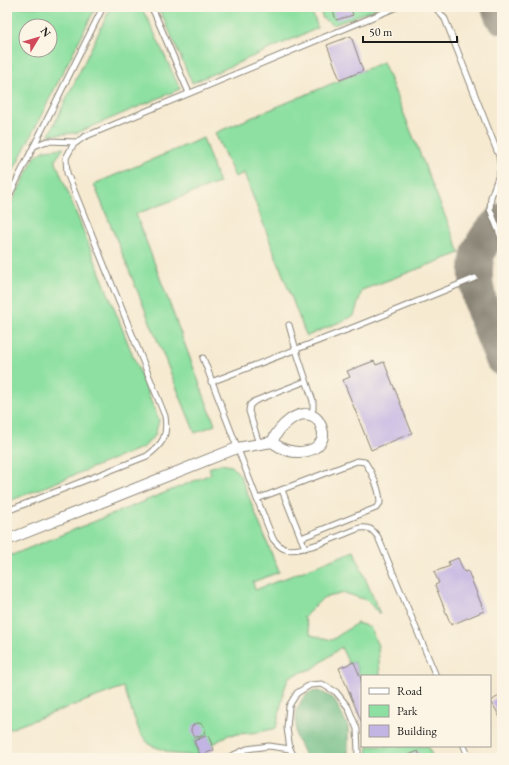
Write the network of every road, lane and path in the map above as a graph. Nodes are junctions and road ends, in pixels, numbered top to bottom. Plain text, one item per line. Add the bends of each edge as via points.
1 (104, 7) edge
2 (150, 7) edge
3 (397, 7) edge
4 (436, 7) edge
5 (189, 93) junction
6 (78, 142) junction
7 (34, 146) junction
8 (7, 200) edge
9 (502, 240) edge
10 (476, 278) dead end
11 (289, 325) dead end
12 (296, 350) junction
13 (202, 358) dead end
14 (306, 381) junction
15 (211, 382) junction
16 (310, 416) junction
17 (272, 442) junction
18 (259, 444) junction
19 (237, 448) junction
20 (282, 490) junction
21 (257, 499) junction
22 (7, 511) edge
23 (301, 538) junction
24 (7, 540) edge
25 (305, 548) junction
26 (436, 675) edge
27 (464, 747) edge
28 (290, 749) junction
29 (227, 758) edge
30 (295, 758) edge
31 (357, 758) edge
32 (469, 758) edge

1 - 7 lane
2 - 5 lane
3 - 5 lane
4 - 9 lane via 445,19 499,156 501,169 491,197 490,209
5 - 6 lane via 84,137
6 - 7 lane via 47,141
6 - 22 lane via 73,145 66,158 67,173 165,416 167,427 157,449 147,456
7 - 8 lane
10 - 12 lane
11 - 12 lane
12 - 14 lane
12 - 15 lane
13 - 15 lane
14 - 16 lane via 313,409
14 - 18 lane via 250,405 249,411
15 - 19 lane
16 - 17 street via 303,415 287,422
16 - 17 street via 316,418 323,432 322,439 315,448 298,452 288,451
17 - 18 street
18 - 19 street
19 - 21 lane
19 - 24 street
20 - 21 lane
20 - 23 lane
20 - 23 lane via 357,462 365,462 369,467 380,496 380,503 376,508
21 - 25 lane via 273,539 278,545 292,550
23 - 25 lane
25 - 26 lane via 360,528 374,530
27 - 32 lane
28 - 29 lane via 269,746 247,750
28 - 30 lane
28 - 31 lane via 287,728 289,706 297,693 310,685 322,684 336,692 348,707 357,728

